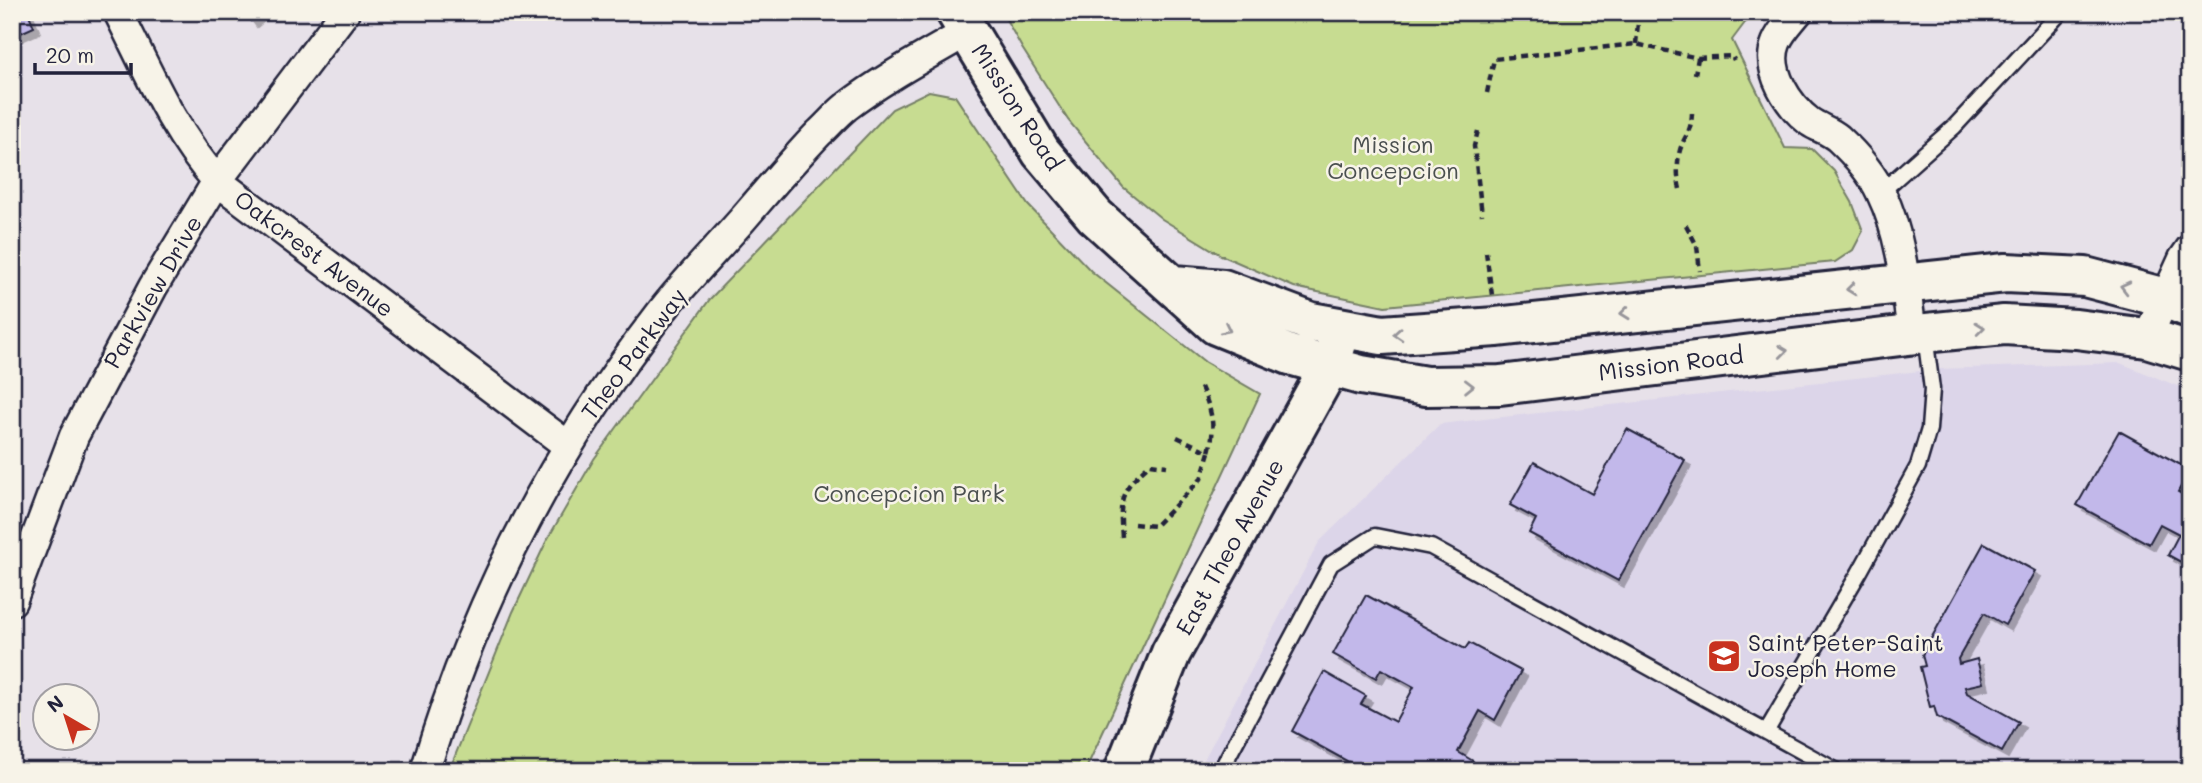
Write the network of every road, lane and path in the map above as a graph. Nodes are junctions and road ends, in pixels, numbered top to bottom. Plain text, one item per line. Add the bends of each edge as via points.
1 (118, 12) edge
2 (345, 12) edge
3 (1639, 12) edge
4 (1798, 12) edge
5 (2060, 12) edge
6 (962, 22) edge
7 (1636, 44) junction
8 (1698, 58) junction
9 (1734, 60) dead end
10 (1695, 74) dead end
11 (1487, 93) dead end
12 (1692, 114) dead end
13 (1478, 131) dead end
14 (217, 181) junction
15 (1680, 190) dead end
16 (1881, 192) junction
17 (1482, 215) dead end
18 (1686, 226) dead end
19 (2190, 249) edge
20 (1486, 252) dead end
21 (1700, 272) dead end
22 (1905, 283) junction
23 (1174, 285) junction
24 (1492, 299) dead end
25 (2177, 303) edge
26 (1342, 327) junction
27 (1918, 334) junction
28 (2147, 338) junction
29 (2190, 351) edge
30 (1330, 366) junction
31 (1201, 387) dead end
32 (1177, 438) dead end
33 (567, 445) junction
34 (1209, 452) junction
35 (1167, 466) dead end
36 (1134, 524) dead end
37 (1122, 537) dead end
38 (12, 601) edge
39 (1766, 732) junction
40 (425, 771) edge
41 (1124, 771) edge
42 (1223, 771) edge
43 (1837, 771) edge

1 - 14 street, Oakcrest Avenue via 172,120
2 - 14 street, Parkview Drive
3 - 7 path
4 - 16 street via 1776,43 1774,66 1789,103 1836,137
5 - 16 lane via 1954,127
6 - 23 street, Mission Road via 1041,152 1095,216
6 - 33 street, Theo Parkway via 843,109 809,144 660,314
7 - 8 path
7 - 11 path via 1494,59
8 - 9 path via 1732,56
8 - 10 path
12 - 15 path via 1680,151
13 - 17 path via 1474,146
14 - 33 street, Oakcrest Avenue
14 - 38 street, Parkview Drive via 136,317 74,436
16 - 22 street
18 - 21 path via 1697,246
19 - 25 street via 2183,259
20 - 24 path
25 -> 22 street via 2085,277 2006,273
22 -> 26 street via 1496,327 1382,335
22 - 27 street
23 - 26 street via 1223,289 1311,322
23 -> 30 street, Mission Road via 1216,325
25 - 28 street
26 - 30 street, East Theo Avenue
27 -> 28 street, Mission Road via 2004,325
30 -> 27 street, Mission Road via 1426,386 1500,385
27 - 39 lane via 1932,389 1929,429 1918,466
28 - 29 street, Mission Road
30 - 41 street, East Theo Avenue via 1171,653
31 - 34 path via 1212,414
32 - 34 path
33 - 40 street, Theo Parkway via 488,597 441,716
34 - 36 path via 1201,479 1155,526
35 - 37 path via 1150,464 1123,493 1119,513
39 - 42 lane via 1431,547 1375,536 1331,564
39 - 43 lane

